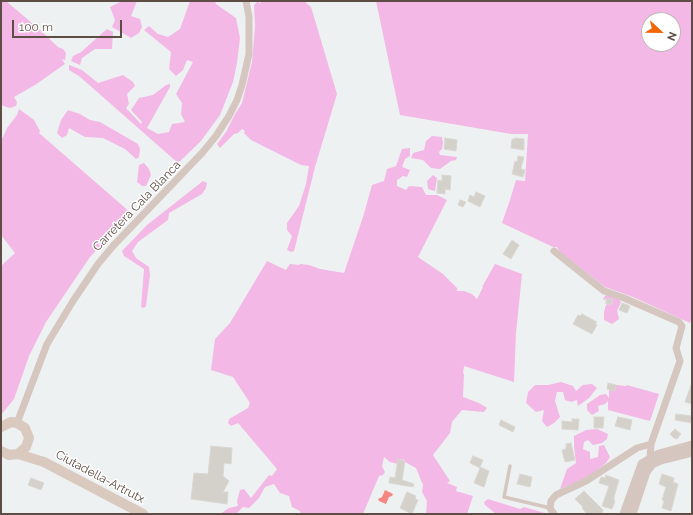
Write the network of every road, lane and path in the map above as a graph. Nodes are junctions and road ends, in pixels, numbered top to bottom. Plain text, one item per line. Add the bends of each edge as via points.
1 (246, 1) edge
2 (554, 251) dead end
3 (16, 423) junction
4 (1, 427) edge
5 (28, 443) junction
6 (651, 444) junction
7 (692, 445) edge
8 (1, 451) edge
9 (692, 452) edge
10 (18, 454) junction
11 (651, 461) junction
12 (44, 462) junction
13 (510, 466) dead end
14 (552, 511) edge
15 (143, 514) edge
16 (624, 514) edge
17 (632, 514) edge

1 - 3 street, Carretera Cala Blanca via 249,17 249,54 242,85 229,116 202,153 93,270 47,344
2 - 6 street via 604,291 679,322 682,326 676,348 680,361
3 - 4 main road via 11,422
3 - 5 main road via 28,433
5 - 10 main road
5 - 12 main road
6 - 11 street
6 - 14 street via 637,448 586,481 556,495 551,501
7 - 11 street via 659,454
8 - 10 main road via 9,455
9 - 11 street
10 - 12 main road
11 - 16 street via 642,464
11 - 17 street
12 - 15 main road, Ciutadella-Artrutx
13 - 14 lane via 504,497

